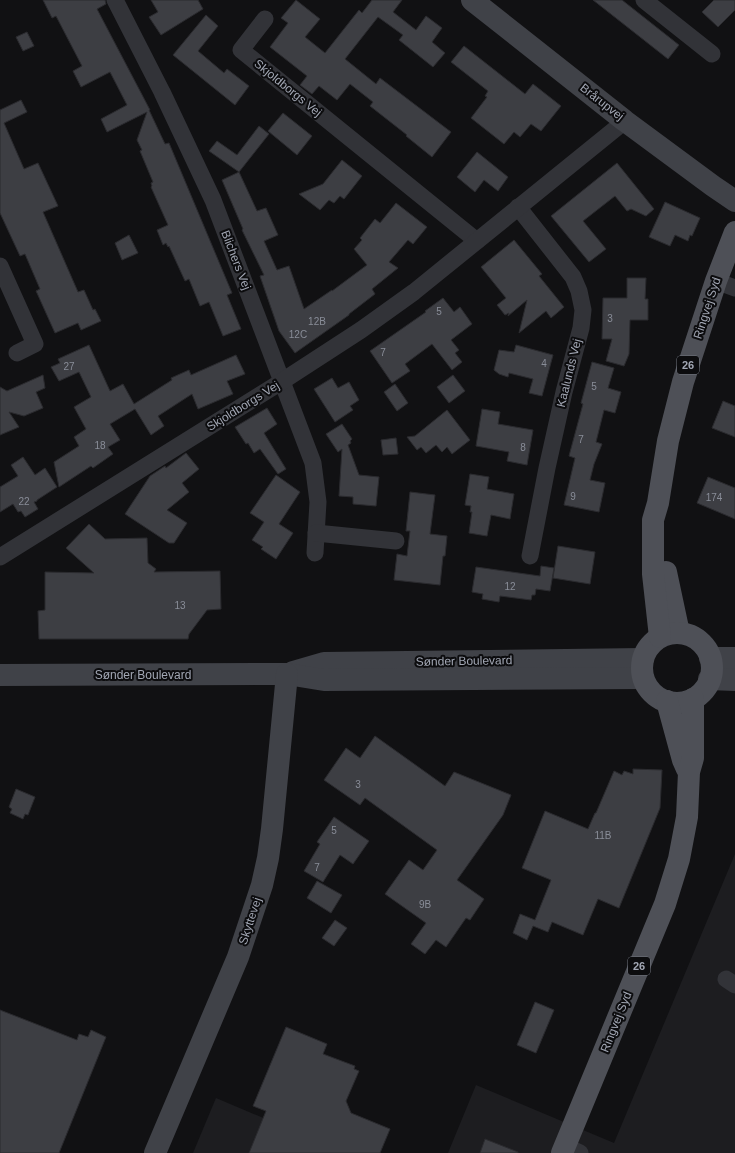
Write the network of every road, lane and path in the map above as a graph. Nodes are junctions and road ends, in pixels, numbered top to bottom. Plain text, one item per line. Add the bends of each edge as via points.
1 (115, 0) edge
2 (472, 0) edge
3 (644, 0) edge
4 (265, 19) dead end
5 (712, 54) dead end
6 (625, 121) junction
7 (735, 201) edge
8 (518, 207) junction
9 (735, 232) edge
10 (477, 241) junction
11 (0, 266) edge
12 (725, 284) edge
13 (17, 353) dead end
14 (281, 382) junction
15 (316, 533) junction
16 (396, 541) dead end
17 (315, 553) dead end
18 (530, 556) dead end
19 (0, 557) edge
20 (669, 635) junction
21 (710, 658) junction
22 (735, 658) edge
23 (643, 668) junction
24 (287, 674) junction
25 (0, 676) edge
26 (709, 680) junction
27 (735, 680) edge
28 (693, 699) junction
29 (667, 701) junction
30 (689, 772) junction
31 (569, 1151) edge
32 (155, 1153) edge

1 - 14 street, Blichers Vej via 213,200
2 - 6 street, Brårupvej
3 - 5 street
4 - 10 street, Skjoldborgs Vej via 241,50
6 - 7 street, Brårupvej
6 - 8 street, Skjoldborgs Vej
8 - 10 street, Skjoldborgs Vej
8 - 18 street, Kaalunds Vej via 573,277 583,310
9 - 12 main road, Ringvej Syd / 26
10 - 14 street, Skjoldborgs Vej via 414,292
11 - 13 street via 34,344
12 - 20 main road, Ringvej Syd / 26 via 683,382 668,441 658,503 666,572
14 - 15 street, Blichers Vej via 313,462 318,502
14 - 19 street, Skjoldborgs Vej
15 - 16 street
15 - 17 street, Blichers Vej
20 - 21 main road via 692,637 703,646
20 - 23 main road via 653,643 647,650
21 - 22 street
21 - 26 main road
23 - 24 street, Sønder Boulevard via 324,680
23 - 29 main road via 647,685 652,692
24 - 25 street, Sønder Boulevard
24 - 32 street, Skyttevej via 272,829 262,885 238,957
26 - 27 street
26 - 28 main road via 700,694
28 - 29 main road
28 - 30 main road, Ringvej Syd / 26 via 693,758
29 - 30 main road, Ringvej Syd / 26 via 683,760
30 - 31 main road, Ringvej Syd / 26 via 687,817 679,860 665,904

